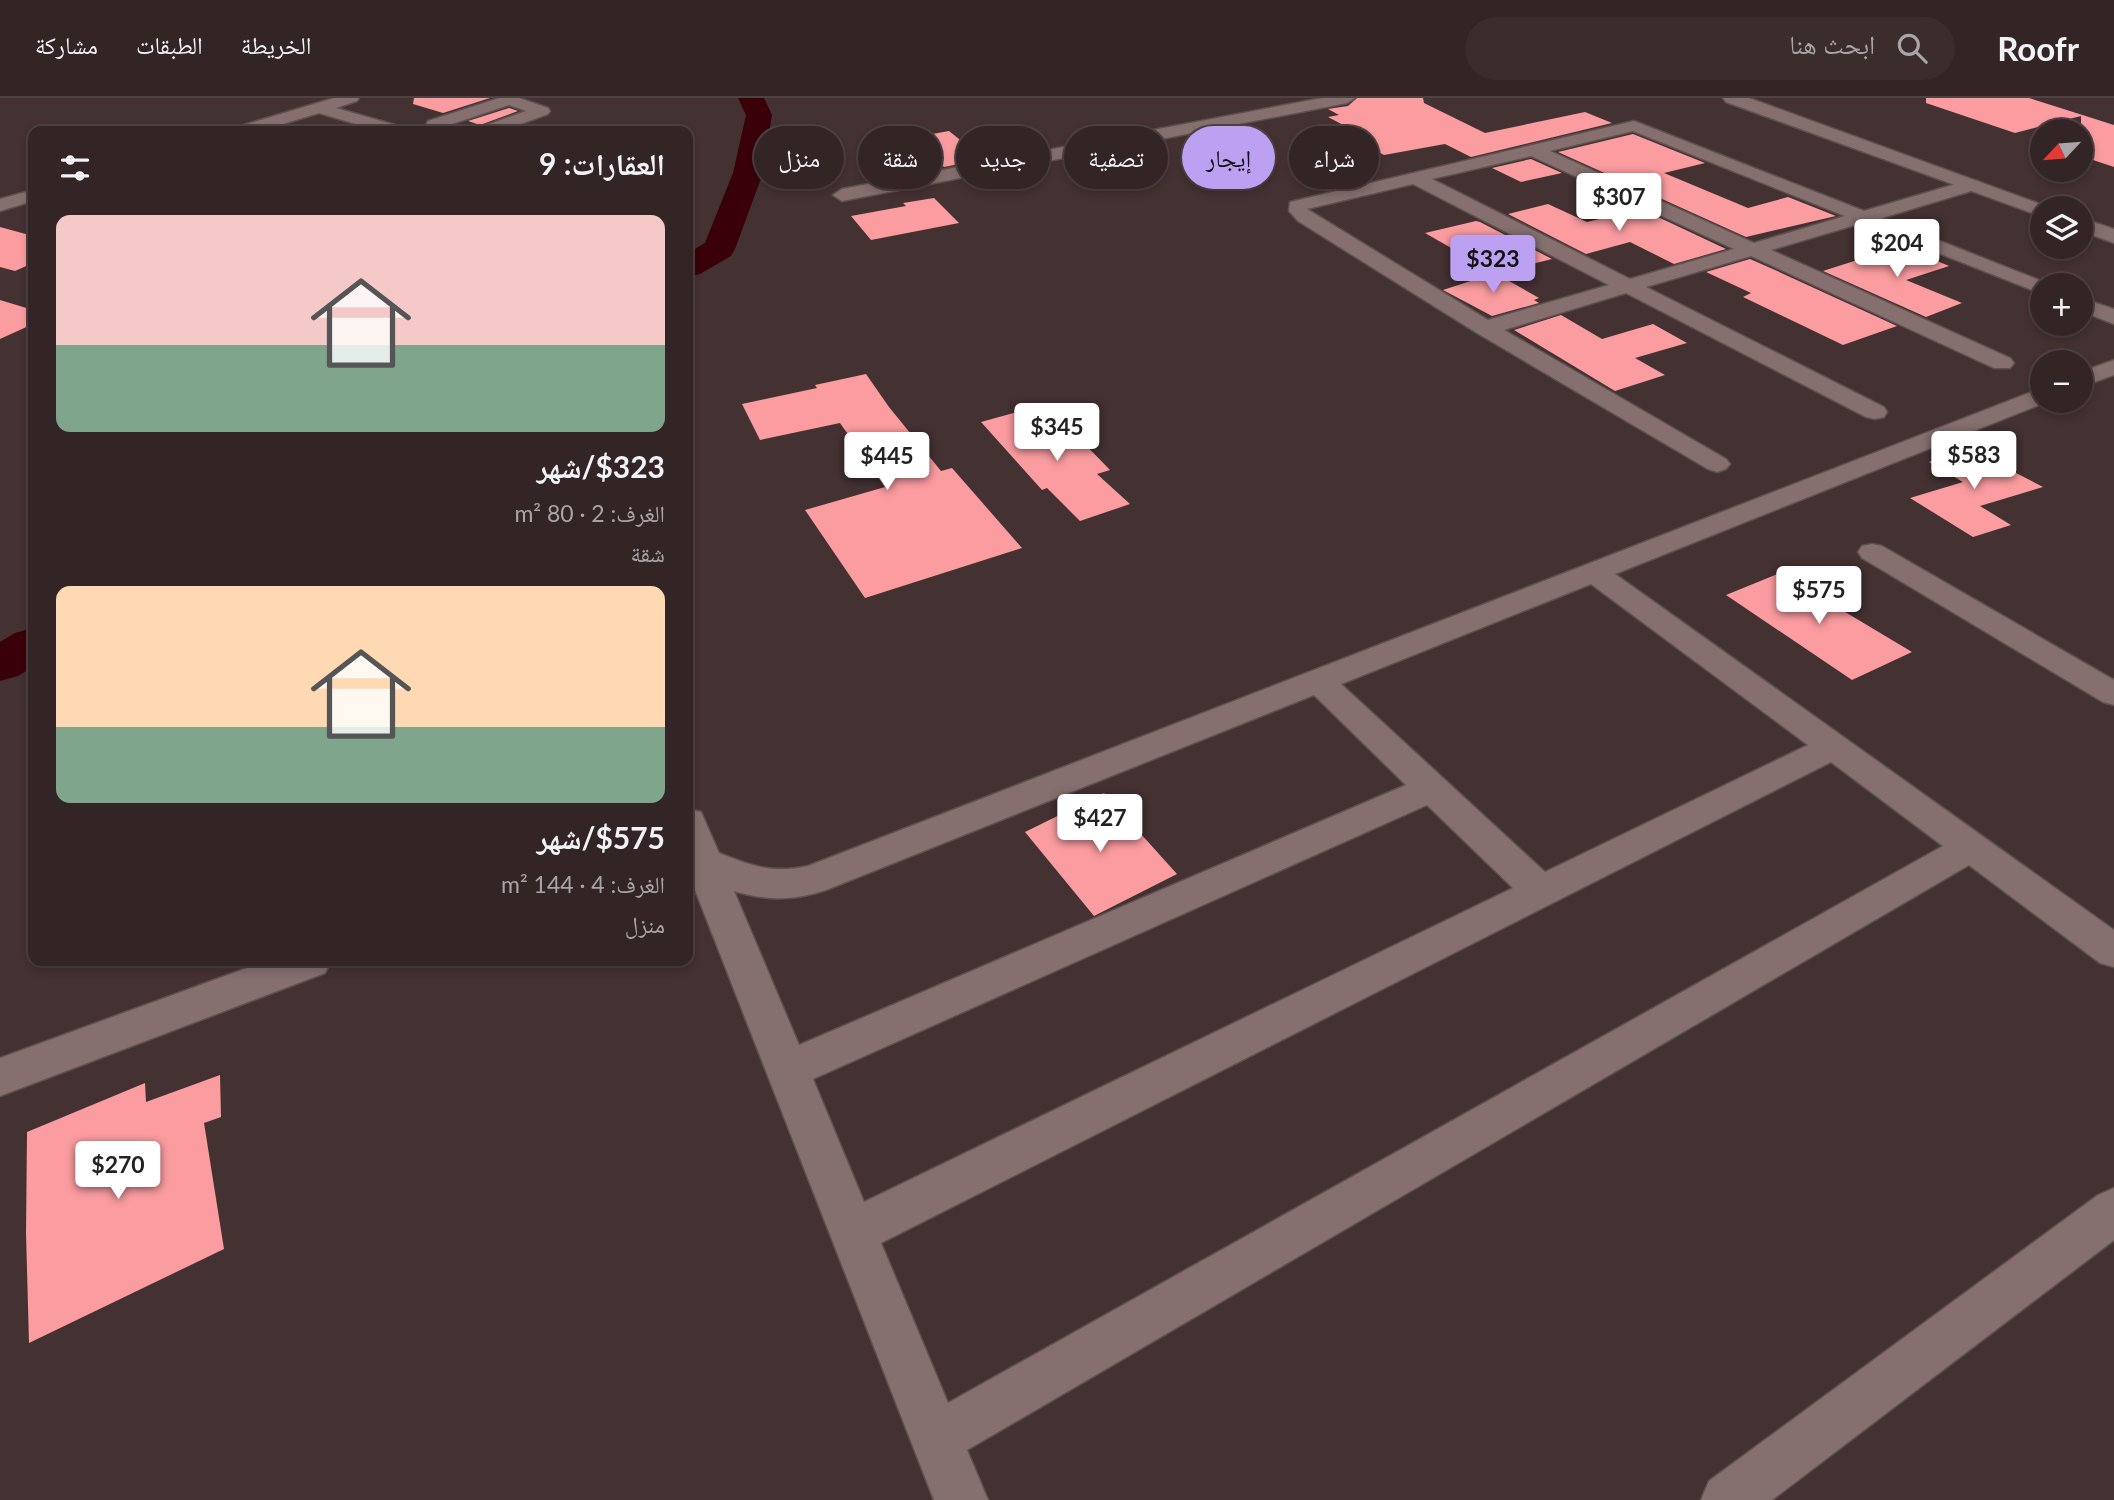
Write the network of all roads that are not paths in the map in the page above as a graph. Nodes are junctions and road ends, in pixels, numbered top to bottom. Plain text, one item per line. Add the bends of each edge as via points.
1 (351, 98) edge
2 (1347, 98) edge
3 (1732, 98) edge
4 (512, 99) edge
5 (320, 108) junction
6 (434, 125) dead end
7 (260, 126) edge
8 (379, 126) edge
9 (501, 126) edge
10 (1531, 149) junction
11 (1413, 177) junction
12 (1972, 185) junction
13 (842, 195) dead end
14 (28, 197) edge
15 (0, 205) edge
16 (2030, 207) edge
17 (1861, 217) junction
18 (2093, 229) edge
19 (2114, 236) edge
20 (1751, 250) junction
21 (2030, 283) edge
22 (1629, 286) junction
23 (2093, 308) edge
24 (2114, 317) edge
25 (1485, 328) junction
26 (2002, 363) dead end
27 (2114, 367) edge
28 (2093, 375) edge
29 (2030, 400) edge
30 (1875, 412) dead end
31 (1717, 464) dead end
32 (1872, 552) dead end
33 (1592, 571) junction
34 (1317, 680) junction
35 (2114, 694) edge
36 (1833, 747) junction
37 (1430, 788) junction
38 (1971, 847) junction
39 (696, 860) edge
40 (1541, 892) junction
41 (2108, 939) edge
42 (298, 966) edge
43 (788, 1070) junction
44 (0, 1077) edge
45 (2114, 1211) edge
46 (853, 1232) junction
47 (935, 1438) junction
48 (961, 1500) edge
49 (1728, 1500) edge

1 - 5 street
2 - 13 street
3 - 12 street
4 - 6 street
4 - 9 street via 542,111
5 - 7 street
5 - 8 street
10 - 11 street
10 - 17 street via 1634,126
10 - 20 street
11 - 22 street
11 - 25 street via 1303,203 1298,211
12 - 16 street
12 - 17 street
14 - 15 street
17 - 20 street
17 - 21 street
18 - 19 street
20 - 22 street
20 - 26 street
22 - 25 street
22 - 30 street
23 - 24 street
25 - 31 street
27 - 28 street
29 - 33 street
32 - 35 street
33 - 34 street
33 - 36 street
34 - 37 street
34 - 39 street via 806,882 759,886
36 - 38 street
36 - 40 street
37 - 40 street
37 - 43 street
38 - 41 street
38 - 47 street
39 - 43 street
40 - 46 street
42 - 44 street
43 - 46 street
45 - 49 street
46 - 47 street
47 - 48 street

